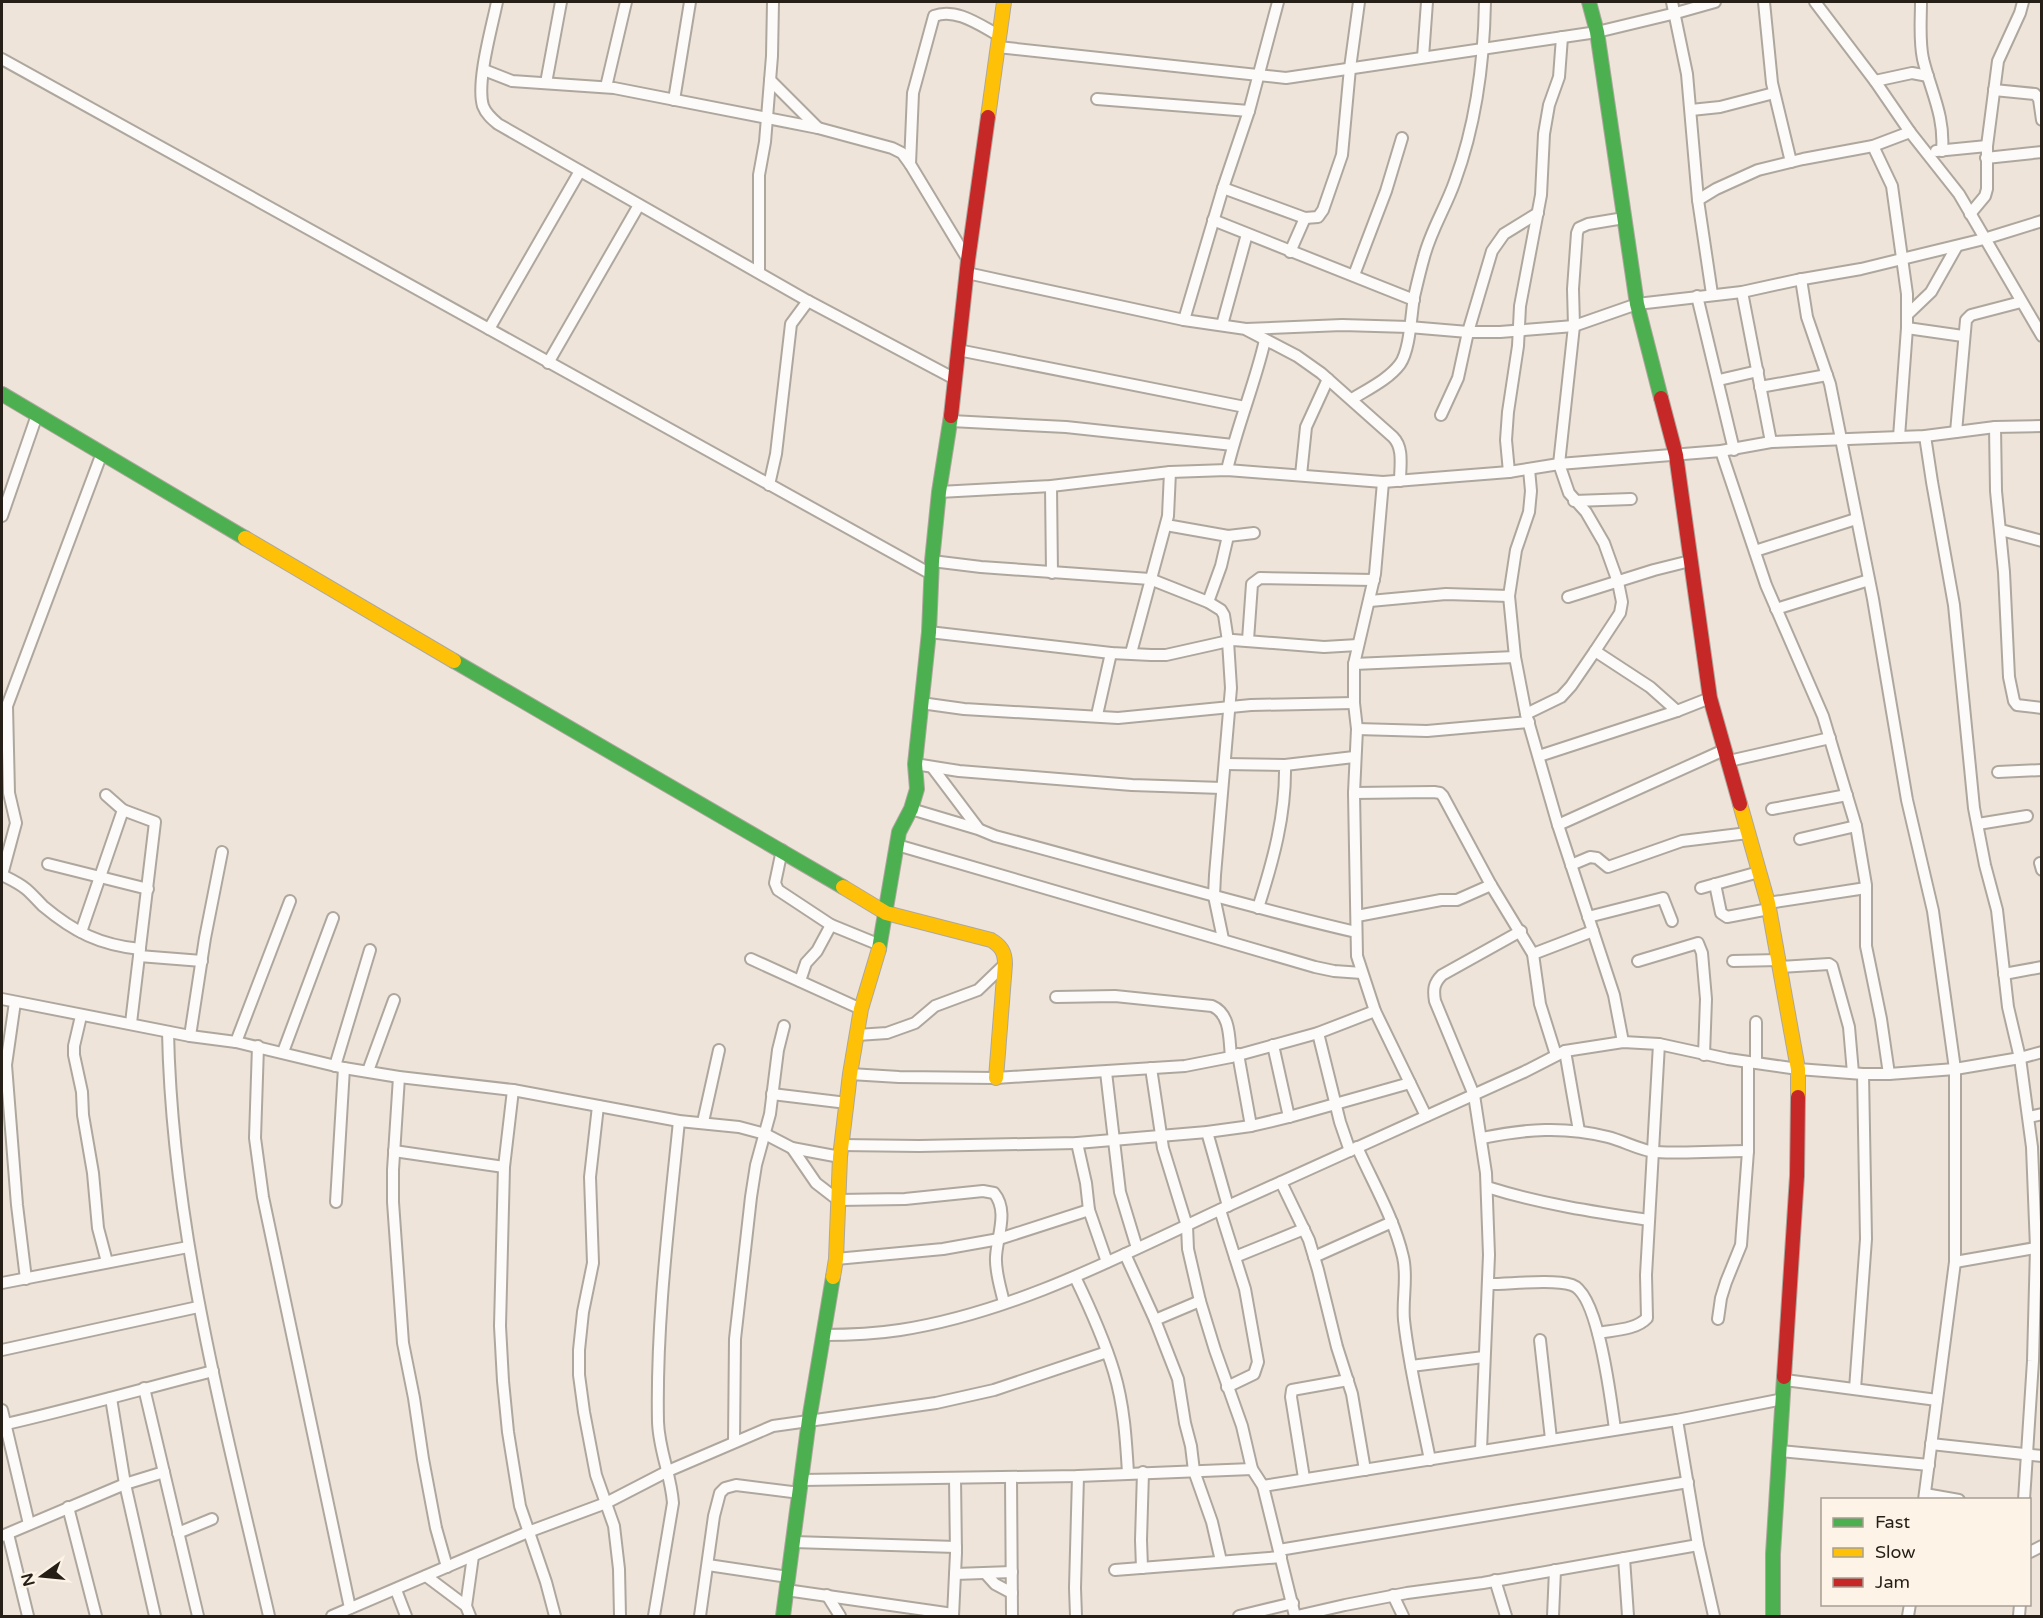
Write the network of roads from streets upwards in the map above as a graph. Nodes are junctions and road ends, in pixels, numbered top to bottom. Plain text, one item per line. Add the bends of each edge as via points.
1 (497, 2) edge
2 (561, 2) edge
3 (626, 2) edge
4 (690, 2) edge
5 (773, 2) edge
6 (1004, 2) edge
7 (1278, 2) edge
8 (1359, 2) edge
9 (1427, 2) edge
10 (1485, 2) edge
11 (1589, 2) edge
12 (1672, 2) edge
13 (1715, 2) edge
14 (1764, 2) edge
15 (1815, 2) edge
16 (1921, 2) edge
17 (2024, 2) edge
18 (1676, 14) junction
19 (1597, 32) junction
20 (1562, 37) junction
21 (999, 42) junction
22 (1484, 48) junction
23 (1423, 57) junction
24 (2, 58) edge
25 (1350, 68) junction
26 (484, 70) junction
27 (1257, 75) junction
28 (1928, 76) junction
29 (770, 80) junction
30 (1875, 81) junction
31 (546, 83) junction
32 (606, 87) junction
33 (1994, 90) junction
34 (1774, 93) junction
35 (1097, 99) dead end
36 (674, 100) junction
37 (1691, 110) junction
38 (1249, 111) junction
39 (767, 119) junction
40 (2042, 120) edge
41 (818, 128) junction
42 (1910, 132) junction
43 (1402, 138) dead end
44 (1873, 146) junction
45 (1925, 151) junction
46 (1942, 151) junction
47 (1986, 152) junction
48 (2042, 152) edge
49 (1791, 162) junction
50 (910, 164) junction
51 (580, 171) junction
52 (1223, 188) junction
53 (1698, 200) junction
54 (639, 205) junction
55 (1538, 213) junction
56 (1970, 214) junction
57 (1305, 218) junction
58 (1624, 218) junction
59 (1213, 220) junction
60 (2042, 221) edge
61 (1247, 234) junction
62 (1984, 239) junction
63 (1957, 246) junction
64 (1290, 252) junction
65 (1903, 260) junction
66 (967, 266) junction
67 (759, 272) junction
68 (1354, 275) junction
69 (1801, 279) junction
70 (1742, 292) junction
71 (1712, 294) junction
72 (1697, 296) junction
73 (1414, 300) junction
74 (808, 302) junction
75 (2021, 302) junction
76 (1637, 303) junction
77 (1908, 314) junction
78 (1184, 320) junction
79 (1222, 325) junction
80 (1574, 326) junction
81 (1409, 327) junction
82 (1907, 328) junction
83 (489, 329) junction
84 (1246, 329) junction
85 (1518, 331) junction
86 (1468, 332) junction
87 (1964, 336) junction
88 (2042, 336) edge
89 (1265, 340) junction
90 (958, 350) junction
91 (548, 363) junction
92 (1758, 371) junction
93 (1827, 375) junction
94 (955, 379) junction
95 (1328, 379) junction
96 (1719, 380) junction
97 (1760, 387) junction
98 (2, 394) edge
99 (1352, 399) junction
100 (1245, 407) junction
101 (37, 415) junction
102 (1442, 415) dead end
103 (951, 421) junction
104 (2042, 426) edge
105 (1995, 427) junction
106 (1956, 432) junction
107 (1925, 436) junction
108 (1899, 437) junction
109 (1840, 439) junction
110 (1771, 442) junction
111 (1233, 445) junction
112 (1734, 450) junction
113 (1721, 451) junction
114 (102, 453) junction
115 (1676, 455) junction
116 (1559, 464) junction
117 (1530, 469) junction
118 (1227, 470) junction
119 (1170, 472) junction
120 (1509, 472) junction
121 (1301, 475) junction
122 (1400, 481) junction
123 (1383, 482) junction
124 (769, 485) junction
125 (1051, 486) junction
126 (939, 492) junction
127 (1631, 499) dead end
128 (1574, 501) junction
129 (2, 516) edge
130 (1856, 519) junction
131 (1166, 525) junction
132 (2001, 530) junction
133 (1254, 533) dead end
134 (1228, 536) junction
135 (2042, 541) edge
136 (1755, 551) junction
137 (1690, 561) junction
138 (932, 567) junction
139 (1052, 573) junction
140 (1150, 579) junction
141 (1374, 580) junction
142 (1869, 580) junction
143 (1618, 582) junction
144 (1509, 596) junction
145 (1568, 597) dead end
146 (1370, 601) junction
147 (1208, 602) junction
148 (1776, 609) junction
149 (929, 632) junction
150 (1248, 640) junction
151 (1228, 641) junction
152 (1358, 645) junction
153 (1594, 651) junction
154 (1111, 652) junction
155 (1131, 653) junction
156 (1515, 657) junction
157 (1354, 664) junction
158 (1710, 698) junction
159 (921, 703) junction
160 (1354, 703) junction
161 (1230, 706) junction
162 (2042, 708) edge
163 (1677, 711) junction
164 (1097, 715) junction
165 (1528, 718) junction
166 (1357, 729) junction
167 (1830, 738) junction
168 (1727, 755) junction
169 (1539, 756) junction
170 (1354, 758) junction
171 (1225, 764) junction
172 (915, 765) junction
173 (1285, 765) junction
174 (932, 767) junction
175 (2042, 770) edge
176 (1998, 772) dead end
177 (1222, 788) junction
178 (1354, 793) junction
179 (106, 795) dead end
180 (1847, 795) junction
181 (911, 809) junction
182 (1772, 809) dead end
183 (123, 810) junction
184 (2027, 816) dead end
185 (1978, 824) junction
186 (1558, 825) junction
187 (1856, 826) junction
188 (978, 828) junction
189 (1748, 833) junction
190 (1800, 839) dead end
191 (897, 845) junction
192 (782, 850) junction
193 (222, 852) dead end
194 (48, 864) dead end
195 (1571, 865) junction
196 (1759, 872) junction
197 (101, 877) junction
198 (1715, 884) junction
199 (1491, 885) junction
200 (1701, 888) dead end
201 (1866, 888) junction
202 (148, 889) junction
203 (1214, 896) junction
204 (290, 901) dead end
205 (1768, 906) junction
206 (1258, 908) junction
207 (886, 913) junction
208 (1358, 916) junction
209 (1588, 917) junction
210 (333, 918) dead end
211 (1672, 921) dead end
212 (831, 925) junction
213 (1521, 931) junction
214 (1593, 931) junction
215 (81, 932) junction
216 (1356, 932) junction
217 (1223, 939) junction
218 (880, 945) junction
219 (370, 950) dead end
220 (140, 953) junction
221 (1533, 954) junction
222 (751, 959) dead end
223 (202, 961) junction
224 (1638, 961) dead end
225 (1733, 961) dead end
226 (1779, 963) junction
227 (1005, 964) junction
228 (2042, 967) edge
229 (1362, 974) junction
230 (2004, 974) junction
231 (800, 981) junction
232 (1056, 997) dead end
233 (2, 999) edge
234 (394, 1000) dead end
235 (15, 1002) junction
236 (861, 1009) junction
237 (1375, 1011) junction
238 (81, 1016) junction
239 (1756, 1022) dead end
240 (131, 1023) junction
241 (784, 1026) dead end
242 (168, 1032) junction
243 (1318, 1033) junction
244 (857, 1035) junction
245 (190, 1036) junction
246 (236, 1042) junction
247 (1623, 1042) junction
248 (1659, 1044) junction
249 (1274, 1045) junction
250 (258, 1046) junction
251 (719, 1050) dead end
252 (283, 1052) junction
253 (2042, 1052) edge
254 (1560, 1053) junction
255 (1704, 1055) junction
256 (1235, 1056) junction
257 (2020, 1058) junction
258 (1752, 1063) junction
259 (4, 1065) edge
260 (340, 1067) junction
261 (1151, 1068) junction
262 (1798, 1069) junction
263 (1955, 1069) junction
264 (368, 1071) junction
265 (1106, 1072) junction
266 (850, 1074) junction
267 (1858, 1074) junction
268 (1889, 1074) junction
269 (399, 1077) junction
270 (996, 1078) junction
271 (1410, 1083) junction
272 (513, 1090) junction
273 (772, 1094) junction
274 (1474, 1095) junction
275 (846, 1103) junction
276 (1336, 1105) junction
277 (598, 1106) junction
278 (2042, 1114) edge
279 (1426, 1116) junction
280 (1289, 1117) junction
281 (2029, 1117) junction
282 (679, 1121) junction
283 (704, 1122) junction
284 (1251, 1126) junction
285 (1579, 1131) junction
286 (1207, 1132) junction
287 (765, 1134) junction
288 (1161, 1135) junction
289 (1482, 1138) junction
290 (1113, 1142) junction
291 (1077, 1143) junction
292 (792, 1148) junction
293 (1353, 1149) junction
294 (394, 1151) junction
295 (841, 1151) junction
296 (1748, 1151) junction
297 (1654, 1152) junction
298 (504, 1167) junction
299 (1281, 1182) junction
300 (1487, 1187) junction
301 (838, 1200) junction
302 (336, 1202) dead end
303 (1224, 1208) junction
304 (1089, 1210) junction
305 (1649, 1220) junction
306 (1392, 1222) junction
307 (1187, 1226) junction
308 (1304, 1229) junction
309 (999, 1239) junction
310 (188, 1247) junction
311 (2039, 1247) edge
312 (1137, 1248) junction
313 (1125, 1254) junction
314 (1235, 1257) junction
315 (1314, 1257) junction
316 (836, 1258) junction
317 (107, 1262) junction
318 (1107, 1262) junction
319 (1955, 1262) junction
320 (1075, 1277) junction
321 (26, 1279) junction
322 (2, 1283) edge
323 (1489, 1284) junction
324 (1200, 1301) junction
325 (1004, 1304) junction
326 (198, 1307) junction
327 (1718, 1319) dead end
328 (1155, 1320) junction
329 (1598, 1333) junction
330 (823, 1335) junction
331 (1540, 1340) dead end
332 (2, 1350) edge
333 (1107, 1352) junction
334 (1484, 1357) junction
335 (1411, 1366) junction
336 (213, 1371) junction
337 (1348, 1380) junction
338 (1785, 1380) junction
339 (1227, 1387) junction
340 (144, 1388) junction
341 (1855, 1389) junction
342 (2036, 1389) edge
343 (111, 1398) junction
344 (1783, 1398) junction
345 (1937, 1400) junction
346 (2, 1410) edge
347 (809, 1420) junction
348 (1677, 1420) junction
349 (4, 1424) edge
350 (1615, 1429) junction
351 (1551, 1439) junction
352 (734, 1442) junction
353 (1931, 1444) junction
354 (1481, 1450) junction
355 (1780, 1451) junction
356 (2027, 1456) junction
357 (2042, 1456) edge
358 (1430, 1460) junction
359 (1929, 1465) junction
360 (1252, 1469) junction
361 (1365, 1470) junction
362 (668, 1471) junction
363 (1194, 1471) junction
364 (164, 1472) junction
365 (1143, 1472) junction
366 (1128, 1473) junction
367 (1078, 1476) junction
368 (1011, 1477) junction
369 (955, 1478) junction
370 (1304, 1478) junction
371 (1688, 1482) junction
372 (125, 1484) junction
373 (1263, 1486) junction
374 (801, 1487) junction
375 (1925, 1497) edge
376 (2024, 1498) edge
377 (606, 1503) junction
378 (68, 1507) junction
379 (212, 1519) dead end
380 (29, 1524) junction
381 (528, 1532) junction
382 (178, 1533) junction
383 (5, 1535) edge
384 (793, 1542) junction
385 (1698, 1545) junction
386 (956, 1547) junction
387 (1280, 1553) junction
388 (473, 1556) junction
389 (1624, 1558) junction
390 (1221, 1561) junction
391 (708, 1565) junction
392 (447, 1567) junction
393 (1142, 1568) junction
394 (1115, 1570) dead end
395 (1555, 1570) junction
396 (1012, 1572) junction
397 (955, 1574) junction
398 (986, 1574) junction
399 (426, 1576) junction
400 (1495, 1580) junction
401 (787, 1584) junction
402 (396, 1590) junction
403 (1012, 1593) junction
404 (827, 1595) junction
405 (1393, 1595) junction
406 (1293, 1603) junction
407 (468, 1611) edge
408 (342, 1613) edge
409 (953, 1615) edge
410 (28, 1617) edge
411 (96, 1617) edge
412 (155, 1617) edge
413 (198, 1617) edge
414 (269, 1617) edge
415 (406, 1617) edge
416 (555, 1617) edge
417 (620, 1617) edge
418 (654, 1617) edge
419 (700, 1617) edge
420 (783, 1617) edge
421 (840, 1617) edge
422 (1012, 1617) edge
423 (1076, 1617) edge
424 (1239, 1617) edge
425 (1296, 1617) edge
426 (1403, 1617) edge
427 (1506, 1617) edge
428 (1553, 1617) edge
429 (1628, 1617) edge
430 (1714, 1617) edge
431 (1773, 1617) edge

1 - 26 street
2 - 31 street
3 - 32 street
4 - 36 street
5 - 29 street
6 - 21 street
7 - 27 street
8 - 25 street
9 - 23 street
10 - 22 street
11 - 19 street
12 - 18 street
13 - 18 street
14 - 34 street
15 - 30 street
16 - 28 street via 1921,46
17 - 33 street via 1998,61
18 - 19 street
18 - 37 street
19 - 20 street
19 - 58 street
20 - 22 street
20 - 55 street via 1558,77 1545,127
21 - 27 street
21 - 50 street via 970,19 934,16 913,93
21 - 66 street
22 - 23 street
22 - 73 street via 1470,132 1424,256
23 - 25 street
24 - 83 street
25 - 27 street via 1286,78
25 - 57 street via 1345,137 1338,171 1323,210 1317,217
26 - 31 street via 505,80
26 - 51 street via 481,96 486,112 498,124
27 - 38 street
28 - 30 street via 1912,73
28 - 46 street via 1942,121
29 - 39 street
29 - 41 street
30 - 42 street
31 - 32 street
32 - 36 street
33 - 40 street via 2035,94
33 - 47 street
34 - 37 street
34 - 49 street
35 - 38 street
36 - 39 street
37 - 53 street
38 - 52 street
39 - 41 street
39 - 67 street via 759,175
41 - 50 street via 892,148
42 - 44 street
42 - 45 street
43 - 68 street
44 - 49 street
44 - 65 street via 1892,186
45 - 46 street
45 - 56 street
46 - 47 street
47 - 48 street
47 - 56 street via 1986,196
49 - 53 street via 1758,170
50 - 66 street
51 - 54 street
51 - 83 street
52 - 57 street
52 - 59 street
53 - 71 street
54 - 67 street
54 - 91 street
55 - 85 street
55 - 86 street via 1504,234 1492,250
56 - 62 street
57 - 64 street
58 - 76 street
58 - 80 street via 1579,228
59 - 61 street
59 - 78 street
60 - 62 street
61 - 64 street
61 - 79 street
62 - 63 street
62 - 75 street
63 - 65 street
63 - 77 street via 1931,292
64 - 68 street
65 - 69 street
65 - 77 street
66 - 78 street
66 - 90 street
67 - 74 street
68 - 73 street
69 - 70 street
69 - 93 street via 1807,317
70 - 71 street
70 - 92 street
71 - 72 street
72 - 76 street
72 - 96 street
73 - 81 street
74 - 94 street
74 - 124 street via 791,324
75 - 87 street via 1971,315 1966,320
75 - 88 street
76 - 80 street
76 - 115 street
77 - 82 street
78 - 79 street
79 - 84 street
80 - 85 street
80 - 116 street
81 - 84 street
81 - 86 street
81 - 99 street via 1401,363
82 - 87 street
82 - 108 street
83 - 91 street
84 - 89 street
85 - 86 street
85 - 120 street via 1506,440
86 - 102 street via 1458,378
87 - 106 street
89 - 95 street via 1297,356
89 - 100 street
90 - 94 street
90 - 100 street
91 - 124 street
92 - 96 street
92 - 97 street
93 - 97 street
93 - 109 street
94 - 103 street
95 - 99 street
95 - 121 street via 1306,427
96 - 112 street
97 - 110 street
98 - 101 street
99 - 122 street via 1397,440
100 - 111 street
101 - 114 street
101 - 129 street
103 - 111 street via 1066,427
103 - 126 street
104 - 105 street
105 - 106 street
105 - 132 street
106 - 107 street
107 - 108 street
107 - 185 street via 1954,604
108 - 109 street
109 - 110 street
109 - 130 street
110 - 112 street
111 - 118 street
112 - 113 street
113 - 115 street
113 - 136 street
114 - 192 street
114 - 215 street via 7,706 9,793 16,823 2,875 23,886
115 - 116 street
115 - 137 street
116 - 117 street
116 - 128 street
117 - 120 street
117 - 144 street via 1529,512 1516,550
118 - 119 street
118 - 121 street
119 - 125 street
119 - 131 street
120 - 122 street
121 - 123 street
122 - 123 street
123 - 141 street
124 - 138 street
125 - 126 street
125 - 139 street
126 - 138 street
127 - 128 street
128 - 143 street via 1595,525
130 - 136 street
130 - 142 street
131 - 134 street
131 - 140 street
132 - 135 street
132 - 162 street via 2009,677 2014,701 2023,707
133 - 134 street
134 - 147 street
136 - 148 street
137 - 143 street
137 - 158 street
138 - 139 street
138 - 149 street
139 - 140 street
140 - 147 street
140 - 155 street
141 - 146 street
141 - 150 street via 1260,578 1252,584
142 - 148 street
142 - 263 street via 1907,800 1933,911
143 - 145 street
143 - 153 street via 1622,597 1620,613
144 - 146 street via 1446,594
144 - 156 street
146 - 152 street
147 - 151 street via 1224,615
148 - 167 street via 1813,689
149 - 154 street
149 - 159 street
150 - 151 street
150 - 152 street via 1324,647
151 - 155 street via 1166,655
151 - 161 street
152 - 157 street
153 - 163 street via 1650,687
153 - 165 street via 1561,697
154 - 155 street
154 - 164 street
156 - 157 street
156 - 165 street
157 - 160 street
158 - 163 street
158 - 168 street
159 - 164 street via 964,709
159 - 172 street
160 - 161 street
160 - 166 street
161 - 164 street via 1134,717
161 - 171 street
163 - 169 street
165 - 166 street via 1427,731
165 - 169 street
166 - 170 street
167 - 168 street
167 - 180 street
168 - 186 street
168 - 189 street
169 - 186 street
170 - 173 street
170 - 178 street
171 - 173 street
171 - 177 street
172 - 174 street
172 - 181 street via 917,789
173 - 206 street via 1277,846
174 - 177 street via 1132,785
174 - 188 street
175 - 176 street
177 - 203 street
178 - 199 street via 1440,793
178 - 208 street
179 - 183 street
180 - 182 street
180 - 187 street
181 - 188 street
181 - 191 street via 903,821
183 - 197 street
183 - 202 street via 155,822
184 - 185 street
185 - 230 street via 1996,910
186 - 195 street
187 - 190 street
187 - 201 street
188 - 203 street
189 - 195 street via 1682,841 1608,867 1590,857
189 - 196 street
191 - 207 street
191 - 217 street
192 - 207 street
192 - 212 street via 776,888
193 - 223 street
194 - 197 street
195 - 209 street
196 - 198 street
196 - 205 street
197 - 202 street
197 - 215 street
198 - 200 street
198 - 205 street via 1723,916
199 - 208 street via 1457,900
199 - 213 street
201 - 205 street
201 - 268 street via 1866,946
202 - 220 street
203 - 206 street
203 - 217 street
204 - 246 street
205 - 226 street
206 - 216 street
207 - 218 street
207 - 227 street via 991,940 1002,947
208 - 216 street
209 - 211 street via 1663,898
209 - 214 street
210 - 252 street
212 - 218 street
212 - 231 street via 806,963
213 - 221 street
213 - 274 street via 1442,975 1435,984 1436,1000
214 - 221 street
214 - 247 street via 1614,995
215 - 220 street via 98,942
216 - 229 street
217 - 229 street via 1315,967
218 - 236 street
219 - 260 street
220 - 223 street
220 - 240 street
221 - 254 street via 1540,1004
222 - 231 street
223 - 245 street
224 - 255 street via 1698,943 1706,999
225 - 226 street
226 - 262 street
226 - 267 street via 1831,964
227 - 244 street via 978,990 935,1006 915,1023 887,1033
227 - 270 street
228 - 230 street
229 - 237 street
230 - 257 street
231 - 236 street
232 - 256 street via 1115,996 1212,1006 1225,1019
233 - 235 street
234 - 264 street
235 - 238 street
235 - 259 street
236 - 244 street
237 - 243 street
237 - 271 street
238 - 240 street
238 - 317 street via 74,1055 98,1228
239 - 258 street
240 - 242 street
241 - 273 street
242 - 245 street
242 - 310 street via 170,1090
243 - 249 street
243 - 276 street
244 - 266 street
245 - 246 street
246 - 250 street
247 - 248 street
247 - 254 street
248 - 255 street
248 - 297 street
249 - 256 street
249 - 280 street
250 - 252 street
250 - 408 street via 255,1138 263,1197
251 - 283 street
252 - 260 street
253 - 257 street
254 - 274 street
254 - 285 street
255 - 258 street
256 - 261 street
256 - 284 street
257 - 263 street
257 - 281 street
258 - 262 street
258 - 296 street
259 - 321 street
260 - 264 street
260 - 302 street
261 - 265 street
261 - 288 street
262 - 267 street
262 - 338 street via 1797,1176
263 - 268 street
263 - 319 street
264 - 269 street
265 - 270 street
265 - 290 street
266 - 270 street
266 - 275 street
267 - 268 street
267 - 341 street via 1866,1239
269 - 272 street
269 - 294 street
271 - 276 street
271 - 279 street
272 - 277 street
272 - 298 street
273 - 275 street
273 - 287 street
274 - 279 street
274 - 289 street
275 - 295 street
276 - 280 street
276 - 293 street
277 - 282 street
277 - 377 street via 590,1177 593,1263 583,1312 579,1375 590,1448
278 - 281 street
279 - 293 street
280 - 284 street
281 - 311 street
282 - 283 street
282 - 362 street via 661,1317 658,1422
283 - 287 street
284 - 286 street
285 - 289 street via 1525,1130
285 - 297 street
286 - 288 street
286 - 303 street
287 - 292 street
287 - 352 street via 756,1165 735,1339
288 - 290 street
288 - 307 street
289 - 300 street
290 - 291 street
290 - 312 street via 1120,1192
291 - 295 street
291 - 304 street
292 - 295 street
292 - 301 street via 816,1183
293 - 299 street
293 - 306 street
294 - 298 street
294 - 392 street via 394,1226 403,1343 436,1528
295 - 301 street
296 - 297 street
296 - 327 street via 1741,1245 1721,1298
297 - 305 street
298 - 381 street via 502,1370 515,1482
299 - 303 street
299 - 308 street
300 - 305 street via 1560,1207
300 - 323 street
301 - 309 street via 905,1200 991,1191 996,1195 1001,1216
301 - 316 street
303 - 307 street
303 - 314 street
304 - 309 street
304 - 318 street
305 - 329 street via 1647,1318 1642,1324
306 - 315 street
306 - 335 street via 1406,1271 1404,1318
307 - 312 street
307 - 324 street
308 - 314 street
308 - 315 street
309 - 316 street via 943,1249
309 - 325 street via 996,1263
310 - 317 street
310 - 326 street
311 - 319 street
311 - 342 street
312 - 313 street
313 - 318 street
313 - 328 street
314 - 339 street via 1258,1362 1254,1374
315 - 337 street
316 - 330 street
317 - 321 street
318 - 320 street
319 - 345 street
320 - 325 street
320 - 333 street
321 - 322 street
323 - 329 street via 1573,1286 1585,1297
323 - 334 street
324 - 328 street
324 - 339 street
325 - 330 street via 902,1330
326 - 332 street
326 - 336 street
328 - 363 street via 1178,1379
329 - 350 street
330 - 347 street
331 - 351 street
333 - 347 street via 994,1390
333 - 366 street via 1124,1418
334 - 335 street
334 - 354 street
335 - 358 street
336 - 340 street
336 - 414 street
337 - 361 street
337 - 370 street via 1292,1390
338 - 341 street
338 - 344 street
339 - 360 street
340 - 343 street
340 - 364 street
341 - 345 street
342 - 356 street
343 - 349 street
343 - 372 street
344 - 348 street
344 - 355 street
345 - 353 street
346 - 349 street
347 - 352 street via 773,1426
347 - 374 street
348 - 350 street
348 - 371 street
349 - 380 street
350 - 351 street
351 - 354 street
352 - 362 street
353 - 356 street
353 - 359 street
354 - 358 street
355 - 359 street
355 - 431 street
356 - 357 street
356 - 376 street
358 - 361 street
359 - 375 street
360 - 363 street
360 - 373 street
361 - 370 street
362 - 377 street
362 - 418 street via 673,1503
363 - 365 street
363 - 390 street
364 - 372 street
364 - 382 street
365 - 366 street
365 - 393 street
366 - 367 street
367 - 368 street
367 - 423 street
368 - 369 street
368 - 396 street
369 - 374 street
369 - 386 street
370 - 373 street
371 - 385 street
371 - 387 street
372 - 378 street
372 - 412 street
373 - 387 street
374 - 384 street
374 - 391 street via 732,1486 723,1490 714,1516
377 - 381 street
377 - 417 street via 614,1526
378 - 380 street
378 - 411 street
379 - 382 street
380 - 383 street
381 - 388 street
381 - 416 street
382 - 413 street
383 - 410 street
384 - 386 street
384 - 401 street
385 - 389 street
385 - 430 street
386 - 397 street
387 - 390 street
387 - 406 street
388 - 392 street
388 - 407 street
389 - 395 street
389 - 429 street
390 - 393 street
391 - 401 street
391 - 419 street
392 - 399 street
393 - 394 street
395 - 400 street
395 - 428 street
396 - 398 street
396 - 403 street
397 - 398 street
397 - 409 street
398 - 403 street via 994,1584
399 - 402 street
399 - 407 street
400 - 405 street
400 - 427 street
401 - 404 street
401 - 420 street
402 - 408 street
402 - 415 street
403 - 422 street
404 - 409 street
404 - 421 street
405 - 425 street
405 - 426 street
406 - 424 street
406 - 425 street

